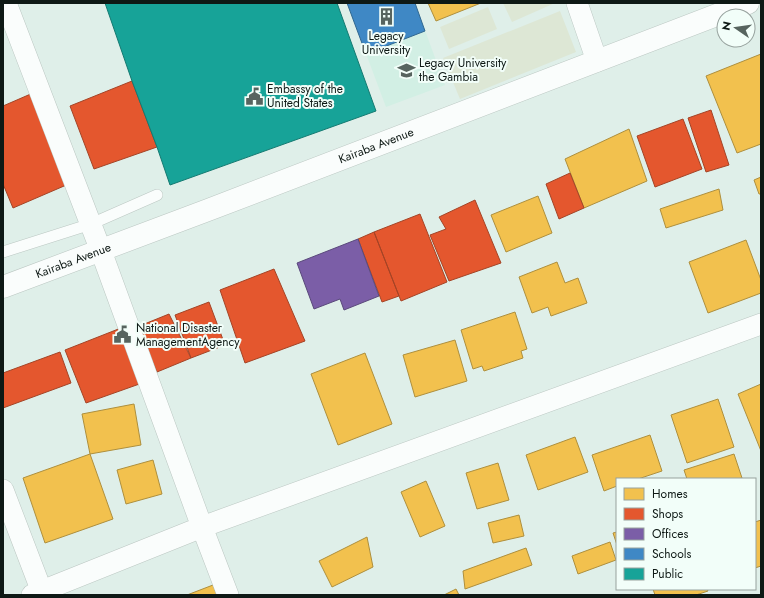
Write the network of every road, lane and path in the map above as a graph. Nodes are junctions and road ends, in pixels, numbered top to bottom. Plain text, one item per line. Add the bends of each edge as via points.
1 (6, 3) edge
2 (577, 3) edge
3 (748, 3) edge
4 (597, 61) junction
5 (157, 196) dead end
6 (91, 224) junction
7 (101, 251) junction
8 (3, 252) edge
9 (3, 287) edge
10 (761, 324) edge
11 (3, 490) edge
12 (202, 527) junction
13 (37, 593) edge
14 (228, 595) edge

1 - 6 street
2 - 4 street
3 - 4 street, Kairaba Avenue
4 - 7 street, Kairaba Avenue
5 - 6 lane
6 - 7 street
6 - 8 lane
7 - 9 street, Kairaba Avenue
7 - 12 street
10 - 12 street
11 - 13 street
12 - 13 street
12 - 14 street

